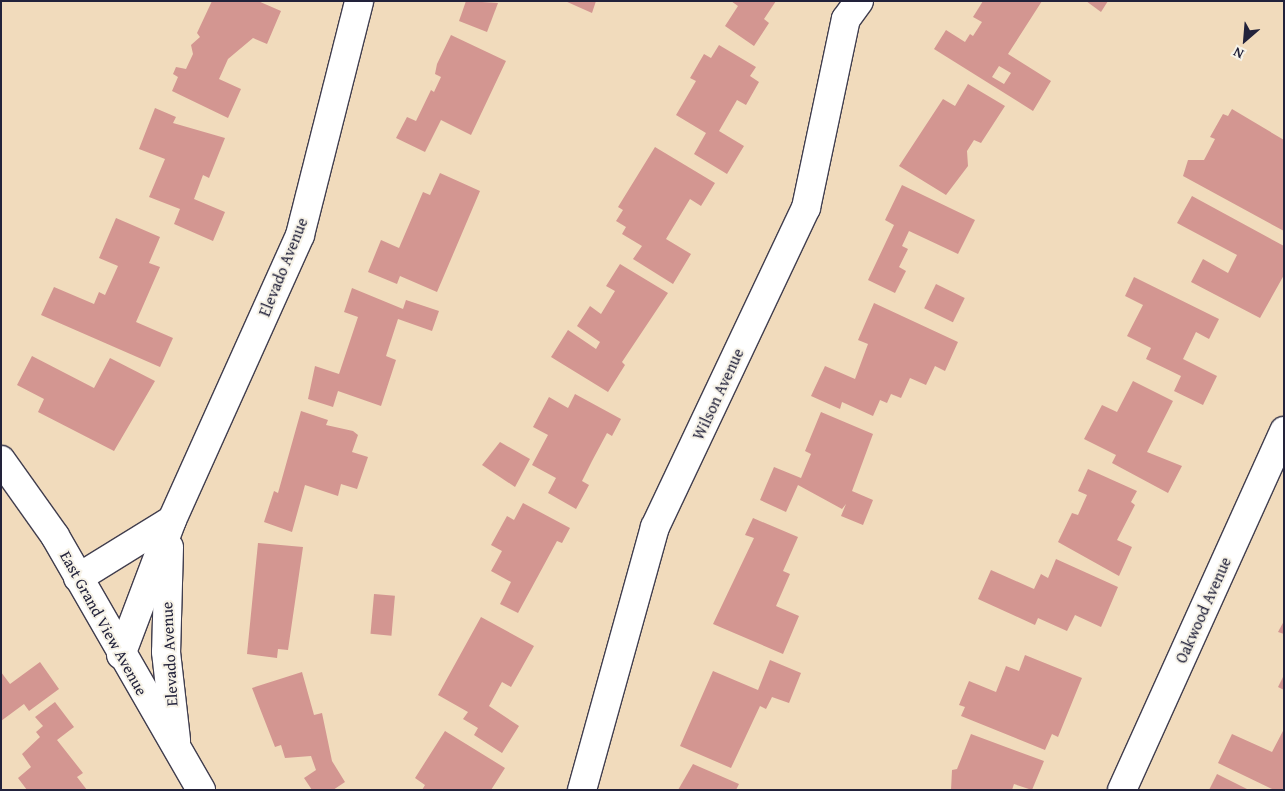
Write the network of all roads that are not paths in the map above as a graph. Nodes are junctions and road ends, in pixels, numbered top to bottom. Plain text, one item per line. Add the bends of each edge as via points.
1 (359, 1) edge
2 (859, 1) edge
3 (1284, 431) edge
4 (1, 460) edge
5 (172, 520) junction
6 (78, 578) junction
7 (121, 655) junction
8 (180, 756) junction
9 (202, 790) edge
10 (582, 790) edge
11 (1122, 790) edge

1 - 5 street, Elevado Avenue via 300,235
2 - 10 street, Wilson Avenue via 846,19 806,208 655,527
3 - 11 street, Oakwood Avenue
4 - 6 street, East Grand View Avenue via 55,536
5 - 6 street
5 - 7 street, Elevado Avenue
5 - 8 street, Elevado Avenue via 166,652
6 - 7 street, East Grand View Avenue
7 - 8 street, East Grand View Avenue
8 - 9 street, East Grand View Avenue

